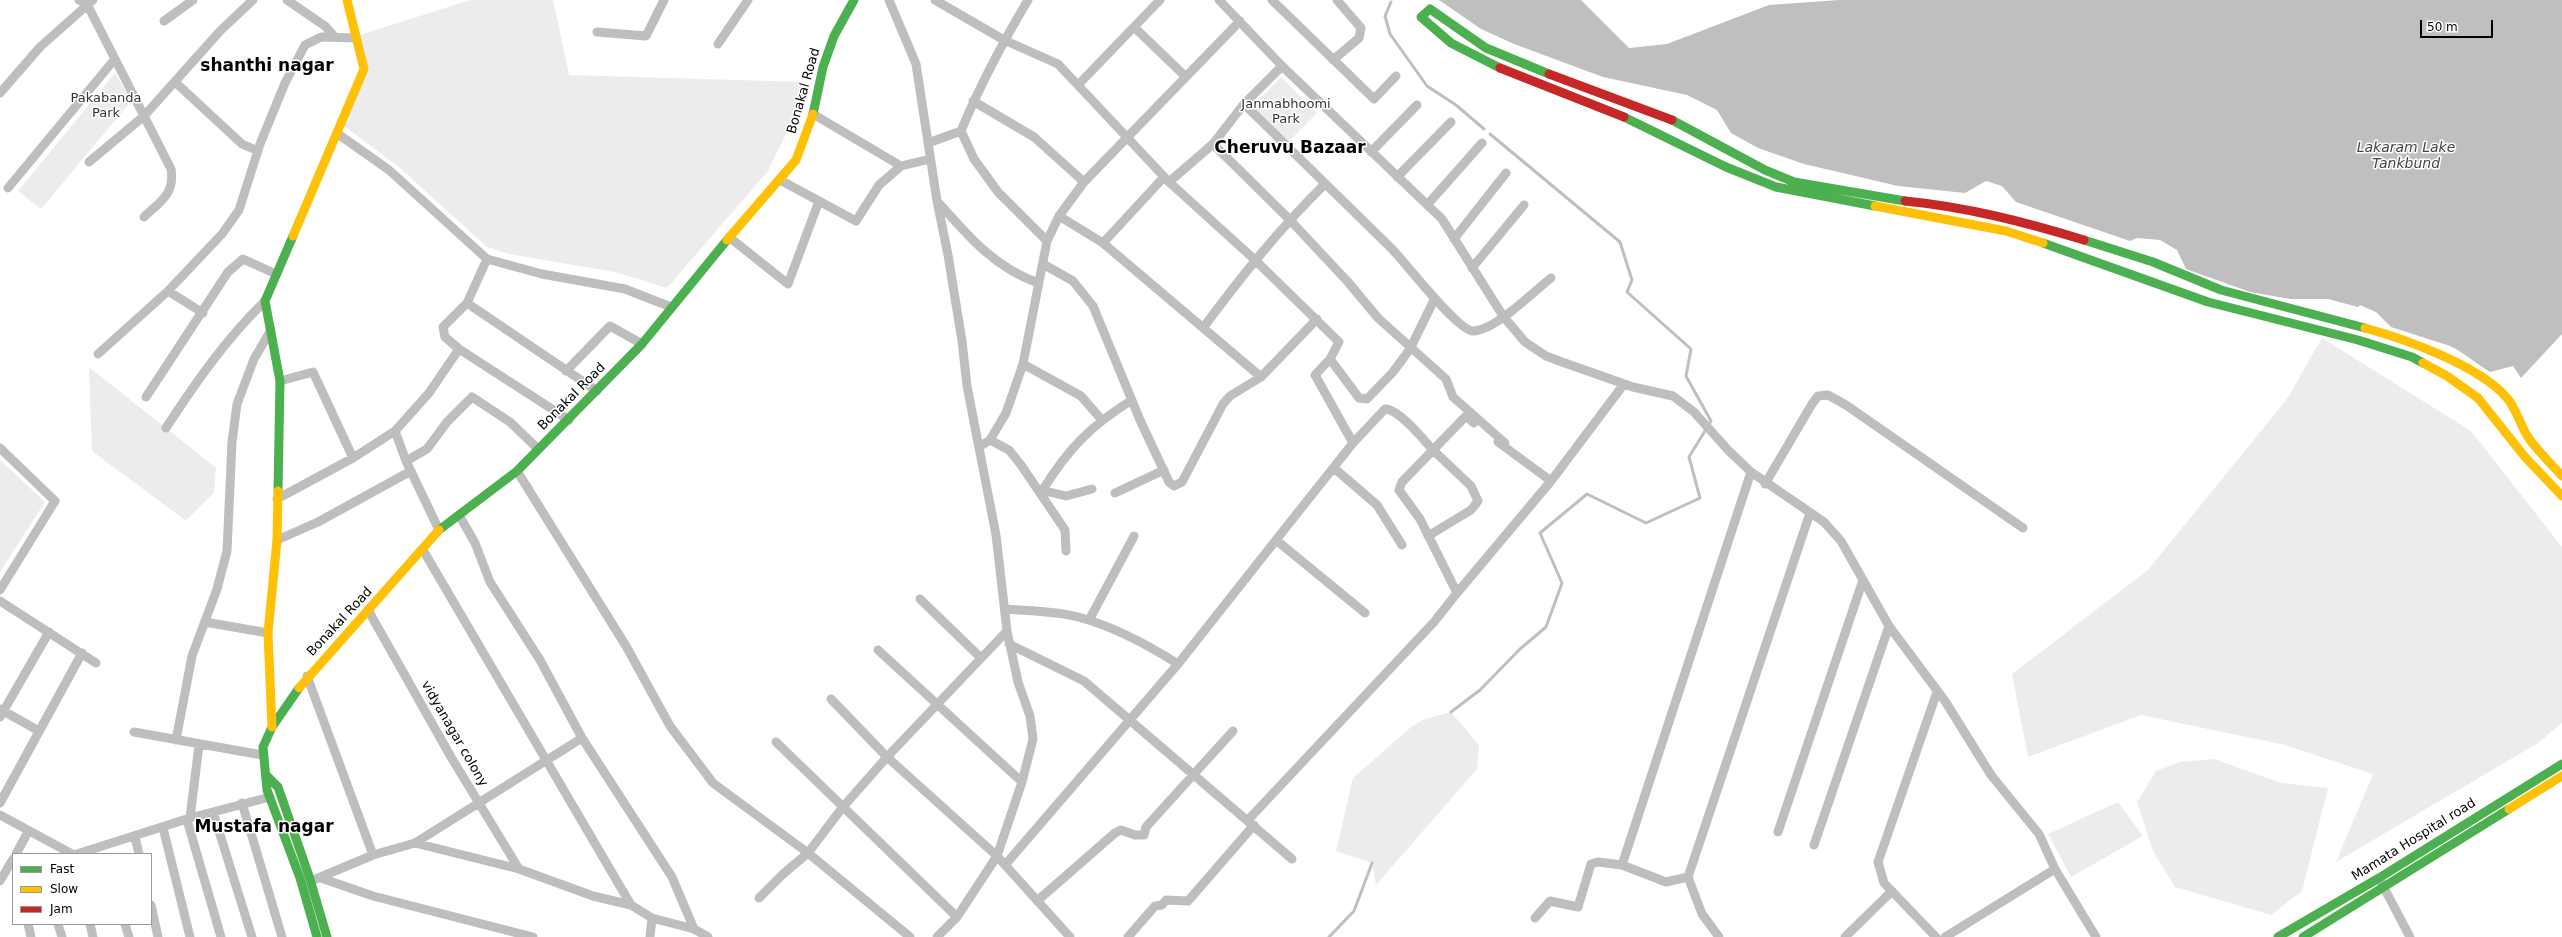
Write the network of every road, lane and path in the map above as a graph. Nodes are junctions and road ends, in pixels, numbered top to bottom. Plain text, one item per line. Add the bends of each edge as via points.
1 (79, 0) edge
2 (193, 0) edge
3 (253, 0) edge
4 (287, 0) edge
5 (347, 0) edge
6 (664, 0) edge
7 (748, 0) edge
8 (854, 0) edge
9 (889, 0) edge
10 (935, 0) edge
11 (1028, 0) edge
12 (1160, 0) edge
13 (1219, 0) edge
14 (1272, 0) edge
15 (1337, 0) edge
16 (90, 2) edge
17 (164, 21) dead end
18 (1240, 21) junction
19 (1134, 27) junction
20 (597, 32) dead end
21 (334, 36) junction
22 (356, 38) junction
23 (1004, 40) junction
24 (718, 44) dead end
25 (114, 60) junction
26 (1333, 60) junction
27 (1282, 66) junction
28 (1396, 76) dead end
29 (1186, 77) junction
30 (175, 82) junction
31 (1078, 85) junction
32 (0, 94) edge
33 (973, 101) junction
34 (1244, 104) junction
35 (1417, 105) dead end
36 (813, 114) junction
37 (144, 116) junction
38 (1451, 122) dead end
39 (961, 130) junction
40 (338, 134) junction
41 (1126, 138) junction
42 (928, 143) junction
43 (1482, 143) dead end
44 (1213, 144) junction
45 (258, 151) junction
46 (1371, 152) junction
47 (930, 159) junction
48 (89, 162) dead end
49 (900, 166) junction
50 (1506, 173) dead end
51 (1396, 176) junction
52 (1166, 179) junction
53 (780, 180) junction
54 (1084, 182) junction
55 (1325, 184) junction
56 (8, 188) dead end
57 (818, 201) junction
58 (937, 201) junction
59 (1427, 205) junction
60 (1524, 205) dead end
61 (1059, 216) junction
62 (144, 217) dead end
63 (1289, 219) junction
64 (730, 237) junction
65 (1454, 239) junction
66 (1047, 241) junction
67 (1103, 242) junction
68 (1254, 259) junction
69 (487, 260) junction
70 (1043, 264) junction
71 (1472, 268) junction
72 (276, 274) junction
73 (1551, 278) dead end
74 (1038, 283) junction
75 (168, 291) junction
76 (1434, 300) junction
77 (265, 302) junction
78 (467, 303) junction
79 (671, 307) junction
80 (203, 313) junction
81 (1503, 316) junction
82 (1317, 319) junction
83 (1203, 328) junction
84 (271, 330) junction
85 (642, 344) junction
86 (459, 349) junction
87 (1410, 349) junction
88 (98, 354) dead end
89 (1330, 359) junction
90 (1024, 364) junction
91 (566, 371) junction
92 (1261, 376) junction
93 (280, 381) junction
94 (1624, 384) junction
95 (596, 391) junction
96 (146, 397) dead end
97 (1132, 400) junction
98 (1101, 419) junction
99 (569, 420) junction
100 (166, 428) dead end
101 (395, 431) junction
102 (2529, 439) junction
103 (990, 440) junction
104 (1353, 443) junction
105 (1505, 443) dead end
106 (2518, 446) junction
107 (979, 447) junction
108 (0, 448) edge
109 (538, 449) junction
110 (1433, 450) junction
111 (353, 458) junction
112 (406, 461) junction
113 (1334, 468) junction
114 (1164, 470) junction
115 (411, 471) junction
116 (516, 471) junction
117 (1751, 472) junction
118 (2562, 476) edge
119 (1551, 481) junction
120 (1765, 484) junction
121 (1092, 489) dead end
122 (1038, 490) junction
123 (1115, 493) dead end
124 (2562, 496) edge
125 (277, 499) junction
126 (1810, 513) junction
127 (459, 515) junction
128 (2023, 528) dead end
129 (439, 530) junction
130 (1134, 536) dead end
131 (1428, 536) junction
132 (277, 540) junction
133 (1276, 540) junction
134 (1402, 545) dead end
135 (423, 550) junction
136 (1066, 551) dead end
137 (1863, 580) junction
138 (0, 590) edge
139 (1457, 593) junction
140 (920, 599) dead end
141 (0, 601) edge
142 (1005, 609) junction
143 (368, 610) junction
144 (1365, 613) dead end
145 (1090, 620) junction
146 (205, 622) junction
147 (1889, 626) junction
148 (1007, 631) junction
149 (49, 632) junction
150 (268, 633) junction
151 (1010, 644) junction
152 (878, 650) dead end
153 (82, 652) junction
154 (980, 658) junction
155 (96, 663) dead end
156 (1178, 664) junction
157 (307, 676) junction
158 (1937, 692) junction
159 (831, 699) dead end
160 (936, 705) junction
161 (1, 712) edge
162 (1131, 720) junction
163 (272, 727) junction
164 (39, 731) junction
165 (1233, 731) dead end
166 (134, 732) dead end
167 (582, 738) junction
168 (176, 740) junction
169 (776, 742) dead end
170 (199, 745) junction
171 (262, 755) junction
172 (887, 757) junction
173 (546, 760) junction
174 (2562, 764) edge
175 (266, 775) junction
176 (1193, 776) junction
177 (2562, 776) edge
178 (1022, 782) junction
179 (270, 797) junction
180 (479, 802) junction
181 (0, 803) edge
182 (242, 803) junction
183 (842, 808) junction
184 (213, 812) junction
185 (0, 814) edge
186 (189, 819) junction
187 (1251, 823) junction
188 (163, 828) junction
189 (28, 832) junction
190 (1778, 832) dead end
191 (135, 837) junction
192 (415, 843) junction
193 (1814, 845) dead end
194 (106, 850) edge
195 (17, 853) edge
196 (70, 853) edge
197 (84, 853) edge
198 (139, 853) edge
199 (808, 853) junction
200 (373, 855) junction
201 (996, 856) junction
202 (1292, 859) dead end
203 (12, 860) edge
204 (1622, 865) junction
205 (1005, 866) junction
206 (519, 869) junction
207 (2054, 869) junction
208 (1688, 877) junction
209 (321, 878) junction
210 (2379, 878) junction
211 (0, 881) edge
212 (311, 881) junction
213 (2384, 888) junction
214 (1892, 891) junction
215 (760, 898) dead end
216 (1036, 900) junction
217 (630, 905) junction
218 (152, 910) edge
219 (957, 917) junction
220 (652, 918) junction
221 (1535, 918) dead end
222 (28, 925) edge
223 (58, 925) edge
224 (90, 925) edge
225 (125, 925) edge
226 (694, 929) junction
227 (31, 937) edge
228 (62, 937) edge
229 (93, 937) edge
230 (129, 937) edge
231 (158, 937) edge
232 (190, 937) edge
233 (221, 937) edge
234 (252, 937) edge
235 (282, 937) edge
236 (317, 937) edge
237 (327, 937) edge
238 (533, 937) edge
239 (650, 937) edge
240 (708, 937) edge
241 (910, 937) edge
242 (937, 937) edge
243 (1070, 937) edge
244 (1128, 937) edge
245 (1720, 937) edge
246 (1845, 937) edge
247 (1936, 937) edge
248 (1945, 937) edge
249 (2096, 937) edge
250 (2278, 937) edge
251 (2303, 937) edge
252 (2410, 937) edge

1 - 16 street
2 - 17 street
3 - 30 street via 221,30
4 - 21 street via 325,26
5 - 22 street
6 - 20 street via 646,36
7 - 24 street
8 - 36 street, Bonakal Road via 834,36 823,67
9 - 42 street via 916,64
10 - 23 street
11 - 23 street
12 - 19 street
13 - 18 street
14 - 26 street
15 - 26 street via 1361,28 1360,38
16 - 25 street
16 - 32 street via 40,47
18 - 27 street
18 - 29 street
19 - 29 street
19 - 31 street
21 - 22 street
21 - 45 street via 321,37 306,45 285,83
22 - 40 street via 364,69
23 - 31 street via 1058,64
23 - 33 street
25 - 37 street
25 - 56 street
26 - 28 street via 1374,99
27 - 34 street
27 - 46 street
29 - 41 street
30 - 37 street
30 - 45 street via 242,144
31 - 41 street
33 - 39 street
33 - 54 street via 1034,137
34 - 44 street
34 - 55 street
35 - 46 street
36 - 49 street
36 - 53 street, Bonakal Road via 796,160
37 - 48 street
37 - 62 street via 171,169 173,182 167,194
38 - 51 street
39 - 42 street
39 - 66 street via 974,159 998,192
40 - 69 street via 389,170
40 - 72 street
41 - 52 street
41 - 54 street
42 - 47 street
43 - 59 street
44 - 52 street
44 - 63 street
45 - 75 street via 239,210 222,234
46 - 51 street
47 - 49 street
47 - 58 street
49 - 57 street via 879,185 856,221
50 - 65 street
51 - 59 street
52 - 67 street
52 - 68 street
53 - 57 street
53 - 64 street, Bonakal Road
54 - 61 street
55 - 63 street
55 - 76 street via 1402,259
57 - 64 street via 788,284
58 - 74 street via 991,258 1018,276
58 - 107 street
59 - 65 street via 1442,219
60 - 71 street
61 - 66 street
61 - 67 street
63 - 68 street
63 - 87 street via 1378,318
64 - 79 street, Bonakal Road
65 - 71 street
66 - 70 street
67 - 83 street
68 - 82 street
68 - 83 street
69 - 78 street
69 - 79 street via 542,274 625,289
70 - 74 street
70 - 97 street via 1073,281 1093,306
71 - 81 street
72 - 77 street
72 - 80 street via 243,259 228,272
73 - 81 street
74 - 90 street
75 - 80 street
75 - 88 street
76 - 81 street via 1466,329 1473,332 1487,328
76 - 87 street
77 - 84 street
77 - 100 street via 239,326 201,374
78 - 86 street via 443,327 445,337
78 - 91 street
79 - 85 street, Bonakal Road
80 - 96 street
81 - 94 street via 1525,342 1546,356
82 - 89 street via 1338,342
82 - 92 street
83 - 92 street
84 - 93 street
84 - 146 street via 254,358 237,404 232,442 227,550
85 - 91 street via 610,326
85 - 95 street, Bonakal Road
86 - 99 street
86 - 101 street via 429,393
87 - 89 street via 1393,372 1367,399 1359,398
87 - 105 street via 1446,379 1453,397
89 - 104 street via 1315,375
90 - 98 street via 1081,396
90 - 103 street via 1006,413
91 - 95 street
92 - 114 street via 1222,404 1180,484 1172,485
93 - 111 street via 313,372
93 - 125 street
94 - 117 street via 1673,396 1694,412
94 - 119 street
95 - 99 street, Bonakal Road
97 - 98 street
97 - 114 street
98 - 122 street via 1073,446
99 - 109 street, Bonakal Road
101 - 111 street
101 - 112 street
102 - 106 street
102 - 106 street via 2507,397 2493,386 2467,368 2393,336 2221,290 2152,262 2026,222 1959,207 1896,200 1794,182 1765,170 1674,121 1526,66 1486,48 1430,9 1421,17 1451,43 1486,62 1638,123 1726,167 1776,187 2006,231 2069,251 2208,302 2358,340 2412,358 2447,376 2478,398
102 - 118 street
103 - 107 street
103 - 122 street via 1009,450
104 - 110 street via 1381,412 1390,409
104 - 113 street
106 - 124 street
107 - 142 street via 996,535
108 - 138 street via 55,501
109 - 112 street via 510,422 472,397 447,422 427,449
109 - 116 street, Bonakal Road
110 - 119 street via 1466,416
110 - 131 street via 1399,486 1401,494 1420,519
110 - 131 street via 1471,486 1478,501 1471,510
111 - 125 street
112 - 115 street
113 - 133 street
113 - 134 street via 1377,505
114 - 123 street
115 - 129 street
115 - 132 street via 318,522
116 - 127 street, Bonakal Road
116 - 199 street via 626,646 670,726 713,783
117 - 120 street
117 - 204 street
119 - 139 street
120 - 126 street
120 - 128 street via 1812,404 1818,396 1828,395
121 - 122 street via 1066,496
122 - 136 street via 1065,530
125 - 132 street
126 - 137 street via 1824,522 1841,541
126 - 208 street
127 - 129 street, Bonakal Road
127 - 167 street via 475,543 490,582 540,660
129 - 135 street, Bonakal Road
130 - 145 street
131 - 139 street
132 - 150 street
133 - 144 street
133 - 156 street
135 - 143 street, Bonakal Road
135 - 173 street
137 - 147 street
137 - 190 street
139 - 187 street via 1434,622
140 - 154 street
141 - 149 street
142 - 145 street via 1076,616
142 - 148 street
143 - 157 street, Bonakal Road
143 - 180 street, vidyanagar colony
145 - 156 street via 1151,647
146 - 150 street
146 - 168 street via 192,656
147 - 158 street
147 - 193 street
148 - 151 street
148 - 154 street
149 - 153 street
149 - 161 street
150 - 163 street
151 - 162 street via 1084,681
151 - 178 street via 1018,682 1030,716 1033,739
152 - 160 street
153 - 155 street
153 - 164 street
154 - 160 street
156 - 162 street
157 - 163 street, Bonakal Road
157 - 200 street
158 - 207 street via 1991,775 2039,834
158 - 214 street via 1878,862 1884,882
159 - 172 street
160 - 172 street
160 - 178 street
161 - 164 street
162 - 176 street
162 - 205 street
163 - 171 street, Bonakal Road via 264,742
164 - 181 street
165 - 176 street
166 - 168 street
167 - 173 street
167 - 226 street via 672,877
168 - 170 street
169 - 183 street
170 - 171 street
170 - 186 street
171 - 175 street, Bonakal Road
172 - 183 street
172 - 201 street
173 - 180 street
173 - 217 street
174 - 210 street, Mamata Hospital road
175 - 179 street, Bonakal Road
175 - 212 street, Bonakal Road via 278,787
176 - 187 street
176 - 216 street via 1146,827 1144,835 1135,836 1121,830 1114,833
177 - 213 street, Mamata Hospital road
178 - 201 street
179 - 182 street
179 - 236 street, Bonakal Road via 300,878
180 - 192 street
180 - 206 street, vidyanagar colony
182 - 184 street
182 - 235 street
183 - 199 street
183 - 219 street
184 - 186 street
184 - 234 street
185 - 189 street
186 - 188 street
186 - 233 street
187 - 202 street
187 - 244 street via 1188,901 1166,900 1162,905 1155,906
188 - 191 street
188 - 232 street
189 - 195 street
189 - 196 street
191 - 194 street
191 - 198 street
192 - 200 street
192 - 206 street
194 - 197 street
199 - 215 street
199 - 241 street
200 - 209 street
201 - 205 street
201 - 219 street
203 - 211 street
204 - 208 street via 1666,882
204 - 221 street via 1598,862 1592,864 1578,907 1550,901
205 - 216 street
206 - 217 street via 594,896
207 - 248 street
207 - 249 street
208 - 245 street via 1702,914
209 - 212 street
209 - 238 street via 373,896
210 - 213 street
210 - 250 street, Mamata Hospital road
212 - 237 street, Bonakal Road
213 - 251 street, Mamata Hospital road
213 - 252 street
214 - 246 street
214 - 247 street
216 - 243 street
217 - 220 street
218 - 231 street
219 - 242 street
220 - 226 street
220 - 239 street
222 - 227 street
223 - 228 street
224 - 229 street
225 - 230 street
226 - 240 street

